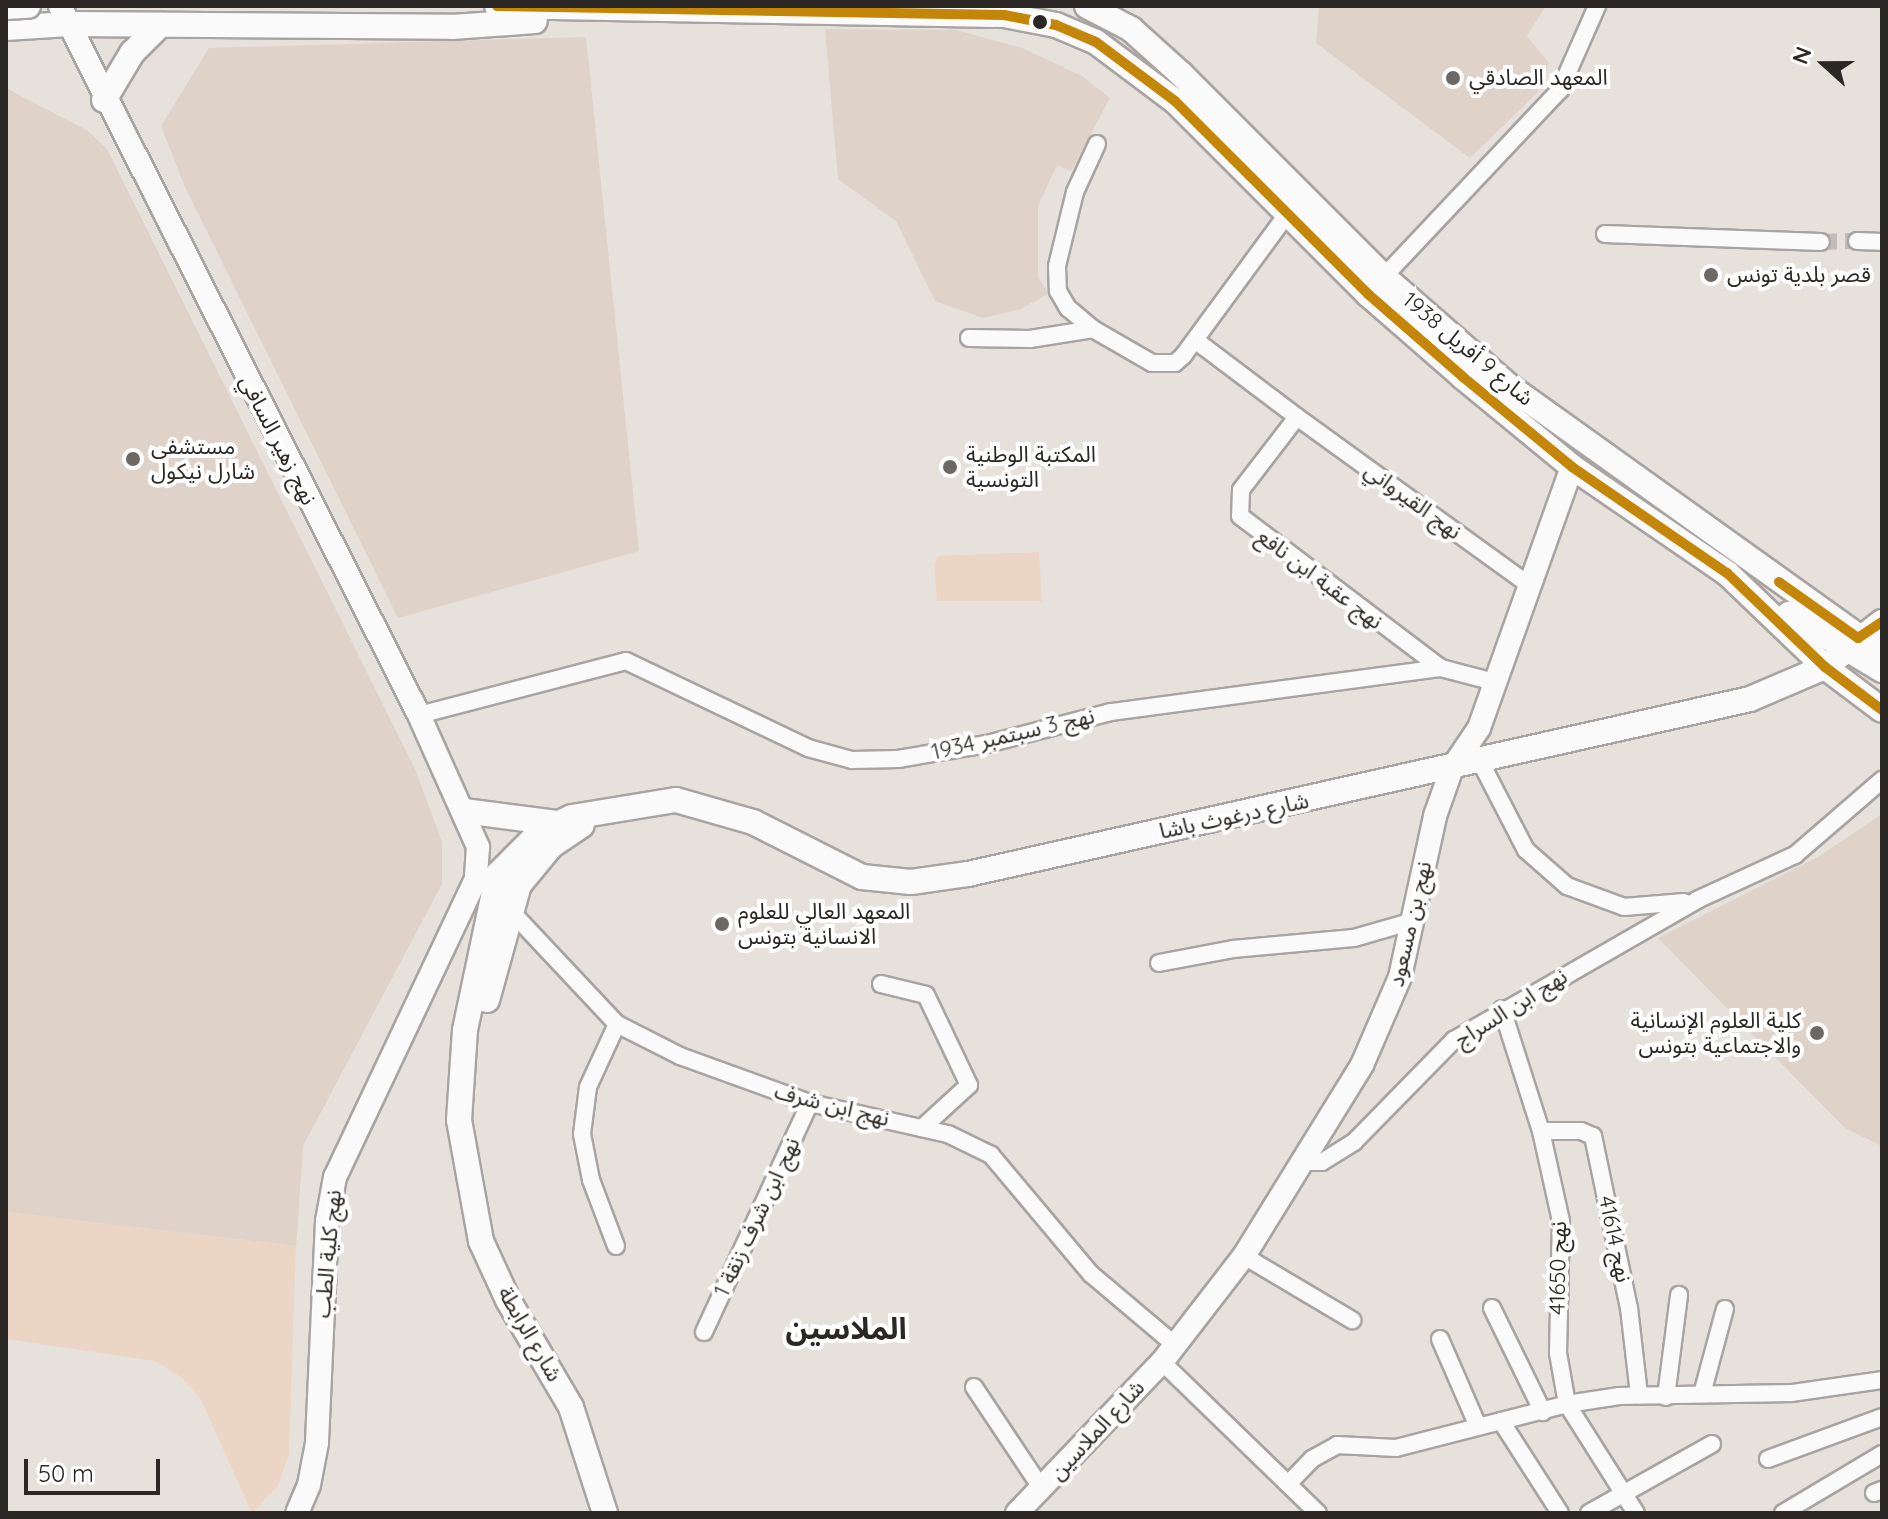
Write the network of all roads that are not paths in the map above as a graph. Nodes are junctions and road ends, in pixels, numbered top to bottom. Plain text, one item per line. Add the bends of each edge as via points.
1 (20, 6) edge
2 (28, 6) edge
3 (497, 6) edge
4 (1087, 6) edge
5 (1597, 6) edge
6 (6, 7) edge
7 (691, 9) junction
8 (64, 15) edge
9 (160, 25) junction
10 (6, 27) edge
11 (104, 100) junction
12 (1097, 144) dead end
13 (1294, 204) junction
14 (1605, 234) dead end
15 (1857, 241) tunnel mouth
16 (1821, 242) tunnel mouth
17 (1882, 242) edge
18 (1376, 286) junction
19 (1093, 329) junction
20 (969, 338) dead end
21 (1195, 340) junction
22 (1297, 417) junction
23 (1572, 467) junction
24 (1624, 471) junction
25 (1610, 494) junction
26 (1727, 573) junction
27 (1528, 584) junction
28 (1882, 622) edge
29 (1851, 644) junction
30 (1882, 653) edge
31 (1825, 667) junction
32 (1441, 668) junction
33 (1882, 670) edge
34 (1494, 682) junction
35 (1882, 692) edge
36 (1882, 710) edge
37 (419, 715) junction
38 (1480, 761) junction
39 (1452, 768) junction
40 (1882, 780) edge
41 (464, 811) junction
42 (604, 811) junction
43 (558, 823) junction
44 (493, 894) junction
45 (1697, 900) junction
46 (1413, 921) junction
47 (1159, 963) dead end
48 (881, 984) dead end
49 (1502, 1009) junction
50 (617, 1024) junction
51 (810, 1103) junction
52 (922, 1128) junction
53 (1541, 1131) junction
54 (1304, 1162) junction
55 (616, 1246) dead end
56 (1244, 1256) junction
57 (1679, 1295) dead end
58 (1492, 1308) dead end
59 (1725, 1309) dead end
60 (1352, 1320) dead end
61 (704, 1332) dead end
62 (1440, 1339) dead end
63 (1168, 1354) junction
64 (1882, 1380) edge
65 (974, 1387) dead end
66 (1702, 1394) junction
67 (1639, 1395) junction
68 (1666, 1397) junction
69 (1567, 1404) junction
70 (1543, 1412) junction
71 (1882, 1417) edge
72 (1501, 1421) junction
73 (1477, 1424) junction
74 (1712, 1444) dead end
75 (1882, 1454) edge
76 (1768, 1459) dead end
77 (1288, 1484) junction
78 (1042, 1489) junction
79 (1624, 1494) junction
80 (297, 1513) edge
81 (605, 1513) edge
82 (1017, 1513) edge
83 (1318, 1513) edge
84 (1560, 1513) edge
85 (1589, 1513) edge
86 (1636, 1513) edge
87 (1783, 1513) edge

1 - 10 main road
2 - 6 main road, bridge
3 - 7 main road, شارع 9 أفريل 1938
4 - 13 main road, شارع 9 أفريل 1938 via 1131,29
5 - 18 street via 1560,90
7 - 9 main road, شارع 9 أفريل 1938 via 452,27
7 - 13 main road, شارع 9 أفريل 1938 via 1004,15 1056,25 1124,58
8 - 9 main road, شارع 9 أفريل 1938
8 - 10 main road, شارع 9 أفريل 1938
8 - 11 street, نهج زهير السافي
9 - 11 main road via 127,60
11 - 37 street, نهج زهير السافي
12 - 19 street via 1075,192 1057,266 1058,291 1068,308
13 - 18 main road, شارع 9 أفريل 1938
13 - 21 street
14 - 16 street
15 - 17 street
18 - 23 main road, شارع 9 أفريل 1938
18 - 24 main road, شارع 9 أفريل 1938
19 - 20 street via 1030,339
19 - 21 street via 1163,365 1175,363
21 - 22 street
22 - 27 street, نهج القيرواني
22 - 32 street, نهج عقبة ابن نافع via 1241,490 1240,516
23 - 25 main road, شارع 9 أفريل 1938
23 - 27 street, نهج بن مسعود
24 - 25 main road
24 - 29 main road, شارع 9 أفريل 1938
25 - 26 main road, شارع 9 أفريل 1938
26 - 29 main road
26 - 31 main road, شارع 9 أفريل 1938
27 - 34 street, نهج بن مسعود
28 - 29 main road, شارع درغوث باشا
29 - 30 main road, شارع 9 أفريل 1938
29 - 31 main road, شارع درغوث باشا
29 - 33 main road
31 - 35 main road
31 - 36 main road, شارع 9 أفريل 1938
31 - 38 main road, شارع درغوث باشا via 1750,699
32 - 34 street, نهج عقبة ابن نافع
32 - 37 street, نهج 3 سبتمبر 1934 via 1111,712 987,744 898,759 852,760 808,748 631,662
34 - 39 street, نهج بن مسعود via 1479,728
37 - 41 street, نهج زهير السافي
38 - 39 main road, شارع درغوث باشا
38 - 45 street, نهج ابن السراج via 1526,850 1567,886 1624,907
39 - 42 main road, شارع درغوث باشا via 911,882 837,868 753,822 702,805 651,801
39 - 46 street, نهج بن مسعود via 1435,816
40 - 45 street, نهج ابن السراج via 1795,855
41 - 43 main road
41 - 44 street, نهج زهير السافي
42 - 43 main road, شارع درغوث باشا
42 - 44 main road, شارع درغوث باشا
43 - 44 main road, شارع درغوث باشا via 515,851 498,874
44 - 50 street, نهج ابن شرف
44 - 80 street, نهج كلية الطب via 335,1177 327,1221 317,1443
44 - 81 main road, شارع الرابطة via 459,1083 481,1241 508,1300 571,1407
45 - 49 street, نهج ابن السراج
46 - 47 street via 1354,938 1233,949
46 - 54 street, نهج بن مسعود via 1381,1029
48 - 52 street via 926,995 969,1085
49 - 53 street, نهج 41650
49 - 54 street, نهج ابن السراج via 1454,1040 1354,1142 1322,1162
50 - 51 street, نهج ابن شرف via 716,1072
50 - 55 street via 596,1060 582,1123 591,1180
51 - 52 street, نهج ابن شرف
51 - 61 street, نهج ابن شرف زنقة 1
52 - 63 street, نهج ابن شرف via 991,1155 1091,1274
53 - 67 street, نهج 41614 via 1593,1136 1629,1308
53 - 69 street, نهج 41650 via 1561,1221 1558,1353
54 - 56 street, نهج بن مسعود
56 - 60 street
56 - 63 street, نهج بن مسعود
57 - 68 street
58 - 70 street
59 - 66 street
62 - 73 street
63 - 77 street, نهج ابن شرف
63 - 78 street, شارع الملاسين
64 - 66 street via 1792,1393
65 - 78 street
66 - 68 street
67 - 68 street
67 - 69 street
69 - 70 street
69 - 79 street, نهج 41650
70 - 72 street
71 - 76 street
72 - 73 street
72 - 84 street
73 - 77 street via 1396,1448 1337,1445 1312,1459
74 - 79 street
75 - 87 street
77 - 83 street, نهج ابن شرف
78 - 82 street, شارع الملاسين
79 - 85 street
79 - 86 street, نهج 41650

